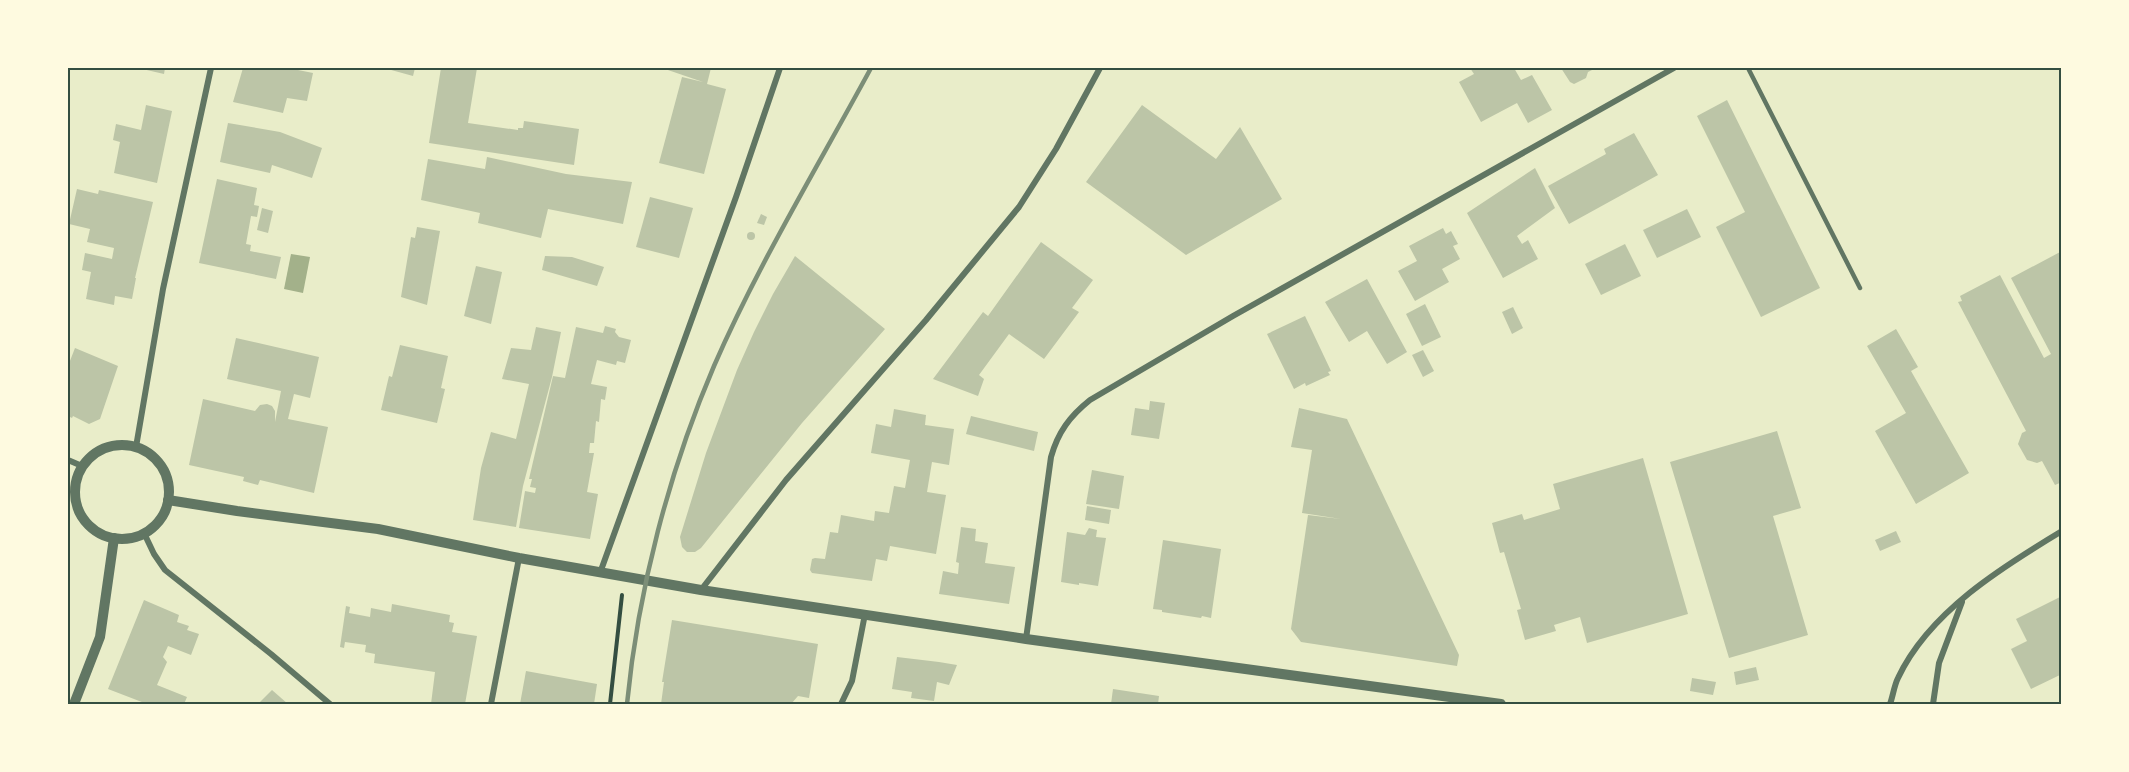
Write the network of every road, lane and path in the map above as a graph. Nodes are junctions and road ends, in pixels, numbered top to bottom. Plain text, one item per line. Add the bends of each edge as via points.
1 (211, 68) edge
2 (780, 68) edge
3 (1100, 68) edge
4 (1674, 68) edge
5 (1748, 68) edge
6 (1860, 288) dead end
7 (136, 447) junction
8 (68, 460) edge
9 (82, 466) junction
10 (168, 500) junction
11 (2061, 531) edge
12 (144, 533) junction
13 (114, 538) junction
14 (519, 558) junction
15 (600, 573) junction
16 (624, 576) junction
17 (701, 590) junction
18 (1962, 600) junction
19 (865, 614) junction
20 (1026, 639) junction
21 (1495, 704) edge
22 (74, 705) edge
23 (330, 705) edge
24 (491, 705) edge
25 (610, 705) edge
26 (841, 705) edge
27 (1890, 705) edge
28 (1933, 705) edge

1 - 7 street via 163,289
2 - 15 street
3 - 17 street via 1019,207 786,480
4 - 20 street via 1244,310 1078,409 1061,430 1051,457
5 - 6 lane
7 - 9 street via 106,447
7 - 10 street via 153,457 164,472
8 - 9 street
9 - 13 street via 75,496 81,515 95,530
10 - 12 street via 157,523
10 - 14 street via 378,529
11 - 18 street via 2006,564
12 - 13 street
12 - 23 street via 165,570
13 - 22 street via 100,637
14 - 15 street
14 - 24 street
15 - 16 street
16 - 17 street
16 - 25 path
17 - 19 street
18 - 27 street via 1915,649 1897,679
18 - 28 street via 1939,663
19 - 20 street
19 - 26 street via 856,666
20 - 21 street

